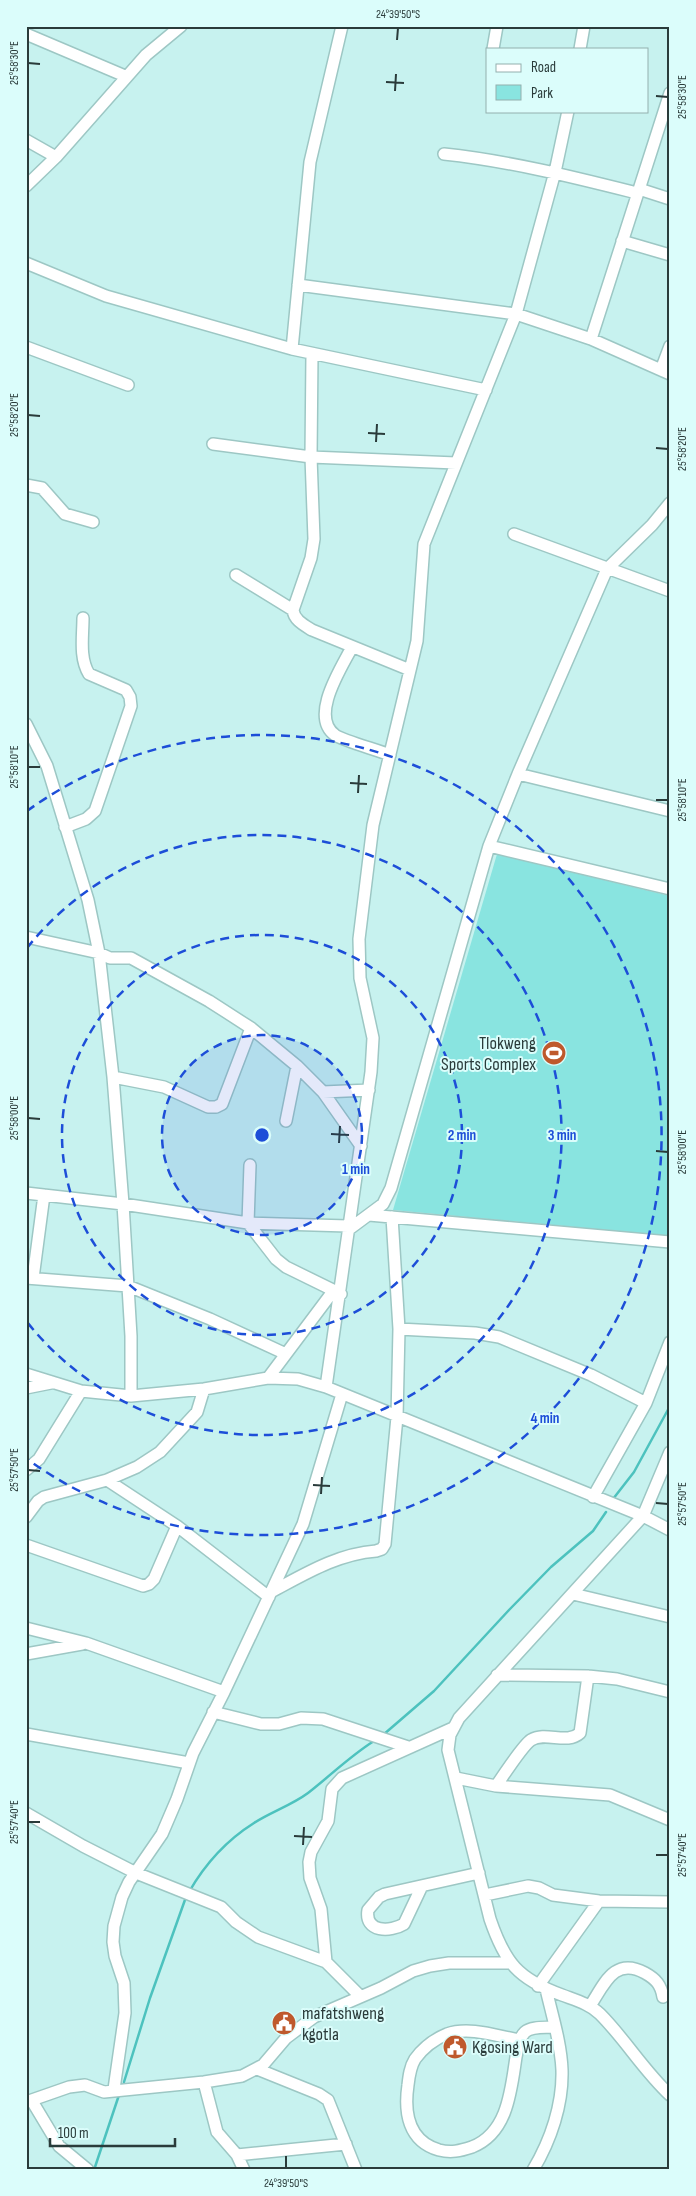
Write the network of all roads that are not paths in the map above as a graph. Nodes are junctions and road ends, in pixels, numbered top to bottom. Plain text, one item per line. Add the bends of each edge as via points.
1 (28, 26) edge
2 (182, 26) edge
3 (342, 26) edge
4 (497, 26) edge
5 (584, 26) edge
6 (27, 34) edge
7 (493, 48) edge
8 (580, 48) edge
9 (125, 76) junction
10 (670, 93) edge
11 (568, 112) edge
12 (26, 140) edge
13 (444, 154) dead end
14 (56, 157) junction
15 (555, 172) junction
16 (26, 186) edge
17 (638, 191) junction
18 (670, 199) edge
19 (622, 240) junction
20 (670, 255) edge
21 (26, 264) edge
22 (298, 285) junction
23 (516, 314) junction
24 (591, 339) junction
25 (670, 346) edge
26 (26, 347) edge
27 (292, 349) junction
28 (312, 354) junction
29 (665, 372) edge
30 (128, 385) dead end
31 (486, 390) junction
32 (213, 444) dead end
33 (311, 457) junction
34 (456, 463) junction
35 (26, 485) edge
36 (670, 504) edge
37 (93, 522) dead end
38 (514, 534) dead end
39 (606, 569) junction
40 (236, 575) dead end
41 (670, 591) edge
42 (293, 610) junction
43 (83, 618) dead end
44 (352, 647) junction
45 (410, 670) junction
46 (26, 724) edge
47 (390, 755) junction
48 (518, 774) junction
49 (670, 811) edge
50 (71, 824) junction
51 (489, 846) junction
52 (670, 889) edge
53 (26, 937) edge
54 (99, 953) junction
55 (250, 1028) junction
56 (297, 1066) junction
57 (113, 1077) junction
58 (369, 1090) junction
59 (323, 1092) junction
60 (286, 1120) dead end
61 (361, 1146) junction
62 (250, 1165) dead end
63 (26, 1193) edge
64 (44, 1195) junction
65 (123, 1204) junction
66 (369, 1215) junction
67 (392, 1217) junction
68 (248, 1224) junction
69 (348, 1228) junction
70 (670, 1242) edge
71 (30, 1278) edge
72 (128, 1286) junction
73 (337, 1292) junction
74 (399, 1329) junction
75 (670, 1342) edge
76 (286, 1354) junction
77 (26, 1374) edge
78 (268, 1378) junction
79 (52, 1383) junction
80 (326, 1387) junction
81 (26, 1388) edge
82 (204, 1389) junction
83 (81, 1391) junction
84 (342, 1394) junction
85 (131, 1396) junction
86 (646, 1404) junction
87 (397, 1417) junction
88 (670, 1452) edge
89 (26, 1470) edge
90 (107, 1480) junction
91 (593, 1497) junction
92 (643, 1516) junction
93 (26, 1517) edge
94 (177, 1526) junction
95 (670, 1530) edge
96 (26, 1545) edge
97 (573, 1594) junction
98 (270, 1595) junction
99 (670, 1617) edge
100 (26, 1628) edge
101 (86, 1643) junction
102 (26, 1654) edge
103 (497, 1675) junction
104 (588, 1676) junction
105 (224, 1692) junction
106 (670, 1692) edge
107 (213, 1712) junction
108 (453, 1728) junction
109 (26, 1734) edge
110 (408, 1747) junction
111 (190, 1763) junction
112 (456, 1778) junction
113 (496, 1786) junction
114 (26, 1813) edge
115 (670, 1820) edge
116 (136, 1873) junction
117 (479, 1873) junction
118 (422, 1886) junction
119 (485, 1895) junction
120 (599, 1901) junction
121 (670, 1902) edge
122 (326, 1962) junction
123 (510, 1963) junction
124 (542, 1988) junction
125 (360, 1996) junction
126 (664, 1997) dead end
127 (590, 2006) junction
128 (554, 2027) junction
129 (519, 2040) junction
130 (257, 2069) junction
131 (204, 2082) junction
132 (114, 2089) junction
133 (670, 2095) edge
134 (29, 2102) edge
135 (346, 2144) junction
136 (237, 2155) junction
137 (88, 2170) edge
138 (244, 2170) edge
139 (356, 2170) edge
140 (533, 2170) edge

1 - 6 street
2 - 9 street
3 - 22 street via 310,162
4 - 7 street
5 - 8 street
6 - 9 street
9 - 14 street
10 - 17 street
11 - 15 street
12 - 14 street
13 - 15 street
14 - 16 street
15 - 17 street
15 - 23 street
17 - 18 street
17 - 19 street
19 - 20 street
19 - 24 street
21 - 27 street via 106,296
22 - 23 street
22 - 27 street
23 - 24 street
23 - 31 street
24 - 29 street
25 - 29 street
26 - 30 street
27 - 28 street
28 - 31 street
28 - 33 street
31 - 34 street
32 - 33 street
33 - 34 street
33 - 42 street via 312,558
34 - 45 street via 424,544 418,634
35 - 37 street via 42,488 64,514
36 - 39 street
38 - 39 street
39 - 41 street
39 - 48 street
40 - 42 street
42 - 44 street via 297,620 312,630
43 - 50 street via 86,669 89,674 126,690 131,702 94,811 86,819
44 - 45 street
44 - 47 street via 326,701 326,720 335,735
45 - 47 street
46 - 50 street
47 - 58 street via 373,825 359,939 360,978 373,1038
48 - 49 street
48 - 51 street
50 - 54 street
51 - 52 street
51 - 66 street via 391,1188 383,1204
53 - 54 street
54 - 55 street via 110,958 131,958
54 - 57 street
55 - 56 street
55 - 57 street via 222,1104 216,1108 164,1087
56 - 59 street
56 - 60 street
57 - 65 street
58 - 59 street
58 - 61 street
59 - 61 street
61 - 69 street
62 - 68 street
63 - 64 street
64 - 65 street
64 - 71 street
65 - 68 street
65 - 72 street
66 - 67 street
66 - 69 street
67 - 70 street
67 - 74 street
68 - 69 street
68 - 73 street via 286,1267
69 - 73 street
71 - 72 street
72 - 76 street
72 - 85 street
73 - 76 street
73 - 80 street
74 - 86 street via 499,1337 591,1375
74 - 87 street
75 - 86 street
76 - 78 street
77 - 79 street
78 - 80 street via 298,1379
78 - 82 street
79 - 81 street
79 - 83 street
80 - 84 street
82 - 85 street
82 - 90 street via 197,1412 160,1452 137,1467
83 - 85 street
83 - 89 street via 38,1459
84 - 87 street
84 - 98 street via 302,1524
86 - 91 street
87 - 91 street
87 - 98 street via 382,1549 342,1557
88 - 92 street
90 - 93 street via 44,1497
90 - 94 street
91 - 92 street
92 - 95 street
92 - 97 street
94 - 96 street via 154,1579 143,1586
94 - 98 street
97 - 99 street
97 - 103 street
98 - 105 street
100 - 101 street
101 - 102 street
101 - 105 street
103 - 104 street
103 - 108 street
104 - 106 street via 617,1679
104 - 113 street via 580,1733 571,1738 540,1737 530,1740
105 - 107 street
107 - 110 street via 261,1724 279,1724 301,1718 323,1719
107 - 111 street
108 - 110 street
108 - 112 street via 448,1750
109 - 111 street
110 - 122 street via 342,1778 332,1789 328,1822 309,1862 310,1878 321,1909
111 - 116 street via 162,1834
112 - 113 street
112 - 117 street
113 - 115 street via 610,1795
114 - 116 street
116 - 122 street via 221,1907 258,1937
116 - 132 street via 122,1897 114,1926 115,1956 126,1998
117 - 118 street
117 - 119 street
118 - 118 street via 379,1897 368,1910 369,1923 388,1930 404,1924
119 - 120 street via 528,1886 553,1895
119 - 123 street via 497,1939
120 - 121 street
120 - 124 street
122 - 125 street
123 - 124 street
123 - 125 street via 430,1966
124 - 127 street
124 - 128 street
125 - 130 street via 296,2029
126 - 127 street via 653,1978 637,1969 624,1968 612,1974
127 - 133 street
128 - 129 street via 530,2029
128 - 140 street via 562,2068 561,2093 550,2135
129 - 129 street via 509,2101 495,2130 482,2143 452,2152 427,2145 417,2137 406,2108 410,2070 432,2041 457,2031
130 - 131 street via 242,2076
130 - 135 street via 328,2100
131 - 132 street
131 - 136 street via 217,2132
132 - 134 street via 104,2092 85,2085 69,2087
134 - 137 street via 60,2146
135 - 136 street
135 - 139 street
136 - 138 street

